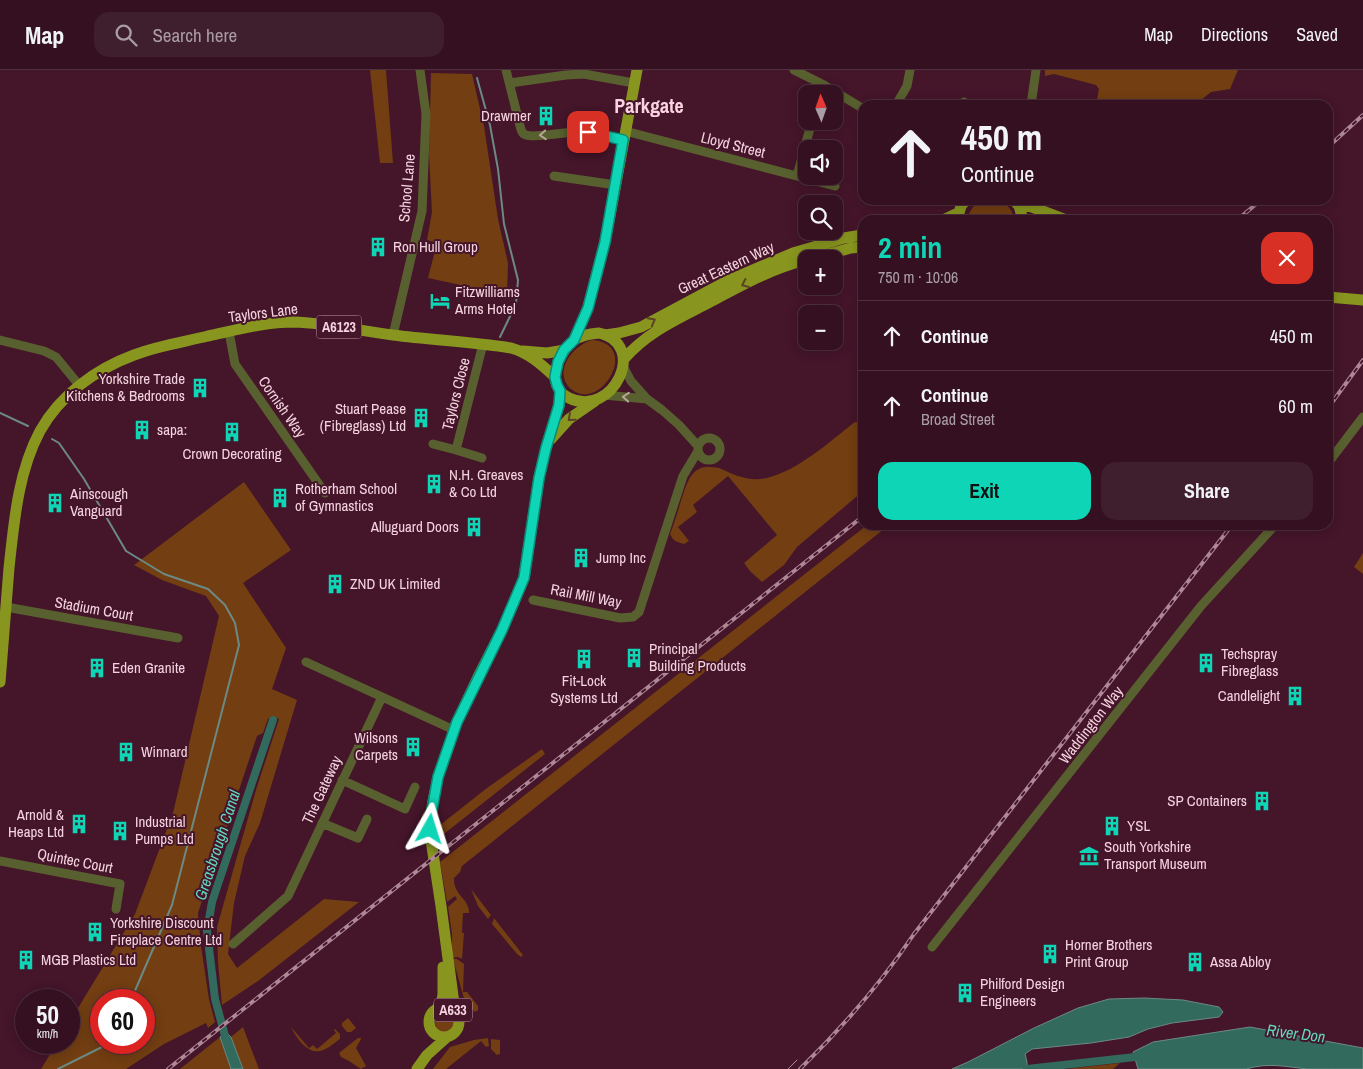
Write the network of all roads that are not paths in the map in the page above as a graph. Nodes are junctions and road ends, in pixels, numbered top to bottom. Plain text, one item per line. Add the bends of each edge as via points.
1 (420, 70) edge
2 (506, 70) edge
3 (637, 70) edge
4 (794, 70) edge
5 (910, 70) edge
6 (1036, 70) edge
7 (566, 73) edge
8 (634, 83) junction
9 (510, 84) junction
10 (824, 84) joint
11 (899, 100) edge
12 (1032, 100) edge
13 (858, 105) edge
14 (809, 130) edge
15 (624, 135) junction
16 (554, 176) dead end
17 (796, 176) junction
18 (616, 185) junction
19 (835, 186) dead end
20 (1026, 205) edge
21 (961, 208) edge
22 (950, 215) edge
23 (1053, 215) edge
24 (858, 236) edge
25 (858, 247) edge
26 (843, 250) edge
27 (798, 262) edge
28 (1333, 297) edge
29 (1363, 300) edge
30 (588, 308) junction
31 (228, 332) junction
32 (602, 334) junction
33 (393, 335) junction
34 (0, 340) edge
35 (574, 340) junction
36 (483, 344) junction
37 (519, 350) junction
38 (564, 350) junction
39 (623, 363) junction
40 (555, 377) junction
41 (79, 385) junction
42 (560, 391) junction
43 (601, 397) junction
44 (647, 399) junction
45 (1363, 418) edge
46 (679, 425) junction
47 (706, 438) junction
48 (548, 443) junction
49 (433, 444) dead end
50 (456, 450) junction
51 (700, 452) junction
52 (1333, 457) edge
53 (482, 458) dead end
54 (325, 493) dead end
55 (1270, 530) edge
56 (533, 600) dead end
57 (6, 607) junction
58 (178, 638) dead end
59 (306, 662) dead end
60 (0, 682) edge
61 (382, 697) junction
62 (454, 730) junction
63 (342, 780) junction
64 (415, 787) dead end
65 (367, 820) dead end
66 (322, 823) junction
67 (0, 861) edge
68 (116, 909) dead end
69 (444, 922) junction
70 (233, 944) dead end
71 (932, 947) dead end
72 (441, 1007) junction
73 (455, 1011) junction
74 (432, 1032) junction
75 (446, 1038) junction
76 (426, 1055) junction
77 (417, 1069) edge

1 - 33 street, School Lane via 426,114 422,211
2 - 9 street
3 - 8 main road
4 - 10 street
5 - 11 street via 907,86
6 - 12 street
7 - 8 street via 590,74
7 - 9 street
8 - 15 main road
15 -> 9 street, Lloyd Street via 588,132 524,134
10 - 13 street
14 - 17 street
15 - 17 street, Lloyd Street
15 - 18 main road
16 - 18 street
17 - 19 street, Lloyd Street
18 - 30 main road
20 - 23 main road
21 - 22 main road
32 -> 24 main road, Great Eastern Way via 641,327 727,281 793,253
25 - 26 main road, Great Eastern Way
27 -> 39 main road, Great Eastern Way via 740,286 660,328 635,347
28 - 29 main road
30 - 32 main road via 591,321
30 - 35 main road
31 - 33 main road, Taylors Lane / A6123 via 292,322
31 - 41 main road, Taylors Lane / A6123 via 133,355 108,366
31 - 54 street, Cornish Way via 235,364
32 - 35 main road
32 - 39 main road via 619,346
33 - 36 main road, Taylors Lane / A6123
34 - 41 street via 56,357
35 - 38 main road
36 - 37 main road, Taylors Lane / A6123
36 - 50 street, Taylors Close
37 - 38 main road, Taylors Lane / A6123
37 - 40 main road, Taylors Lane / A6123 via 536,359
38 - 40 main road
39 - 43 main road, A633 via 619,379
39 - 44 street via 631,380
40 - 42 main road, A633
41 - 57 main road, A6123 via 58,405 30,453 16,510
42 - 43 main road via 577,401
42 - 48 main road, A633
44 -> 43 street
43 -> 48 main road, A633 via 570,419
44 - 46 street
45 - 52 street
46 - 47 street
46 - 51 street
47 - 51 street via 701,440
47 - 51 street via 716,440 720,449 718,454 707,460
48 - 62 main road, A633 via 539,478 524,578
49 - 50 street, Taylors Close
50 - 53 street, Taylors Close
51 - 56 street, Rail Mill Way via 683,476 639,612 633,617 620,618
55 - 71 street, Waddington Way via 1201,606
57 - 58 street, Stadium Court
57 - 60 main road, A6123
59 - 61 street
61 - 62 street
61 - 63 street, The Gateway
62 - 69 main road, A633 via 438,777 430,821 430,840
63 - 64 street via 405,809
63 - 66 street, The Gateway
65 - 66 street via 358,838
66 - 70 street, The Gateway via 288,896
67 - 68 street, Quintec Court via 120,884
69 - 72 main road, A633
69 - 73 main road, A633
72 - 73 main road, A633
72 - 74 main road, A633 via 430,1018
73 - 75 main road, A633 via 460,1019 458,1029 453,1036
74 - 75 main road, A633
74 - 76 main road, A633
75 - 76 main road, A633
76 - 77 main road, A633

